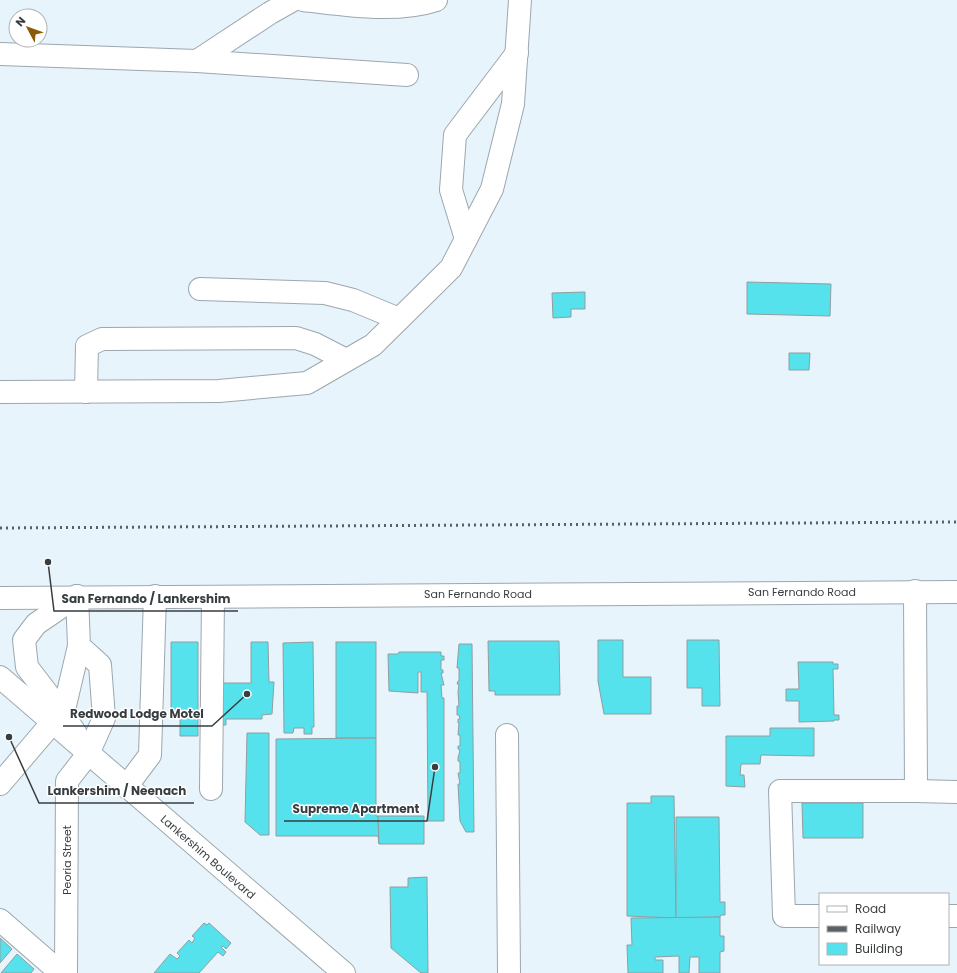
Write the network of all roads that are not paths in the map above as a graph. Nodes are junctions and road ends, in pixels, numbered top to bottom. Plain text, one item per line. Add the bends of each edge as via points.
1 (293, 0) edge
2 (303, 0) edge
3 (436, 0) edge
4 (520, 0) edge
5 (517, 53) junction
6 (0, 54) edge
7 (197, 61) junction
8 (407, 75) dead end
9 (466, 239) junction
10 (200, 289) dead end
11 (399, 319) junction
12 (346, 360) junction
13 (0, 392) edge
14 (86, 392) junction
15 (915, 591) junction
16 (957, 592) edge
17 (77, 596) junction
18 (155, 596) junction
19 (214, 596) junction
20 (0, 598) edge
21 (79, 646) junction
22 (0, 677) edge
23 (58, 718) junction
24 (507, 735) dead end
25 (88, 754) junction
26 (0, 784) edge
27 (126, 787) junction
28 (211, 789) dead end
29 (916, 791) junction
30 (957, 792) edge
31 (819, 916) edge
32 (0, 920) edge
33 (61, 973) edge
34 (66, 973) edge
35 (344, 973) edge
36 (509, 973) edge

1 - 7 main road
2 - 3 main road via 359,7 422,5
4 - 5 main road
5 - 9 main road via 514,104 492,189
5 - 9 main road via 454,135 451,190
6 - 7 main road
7 - 8 main road
9 - 11 main road via 451,268
10 - 11 main road via 325,293 353,300
11 - 12 main road via 373,345
12 - 14 main road via 307,383 219,392
12 - 14 main road via 315,344 296,338 102,339 87,346
13 - 14 main road
15 - 16 main road, San Fernando Road
15 - 19 main road, San Fernando Road
15 - 29 main road
17 - 18 main road, San Fernando Road
17 - 20 main road, San Fernando Road
17 - 21 main road
17 - 23 main road via 36,624 24,640 27,667
18 - 19 main road, San Fernando Road
18 - 27 main road via 150,756
19 - 28 main road
21 - 23 main road
21 - 25 main road, Peoria Street via 100,665 104,718
22 - 23 main road
23 - 25 main road, Lankershim Boulevard
23 - 26 main road
24 - 36 main road
25 - 27 main road, Lankershim Boulevard
25 - 34 main road, Peoria Street via 67,781
27 - 35 main road, Lankershim Boulevard
29 - 30 main road
29 - 31 main road via 780,791 784,916
32 - 33 main road

